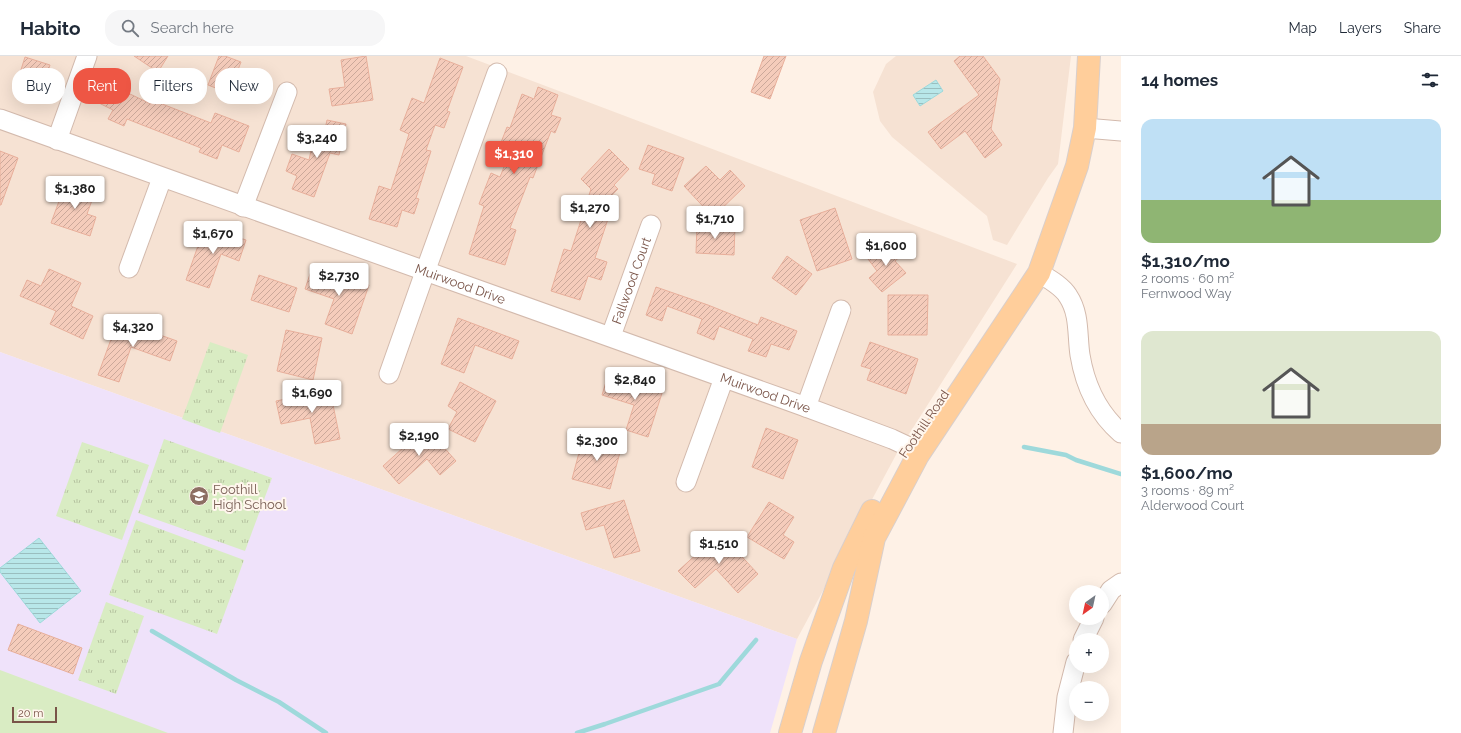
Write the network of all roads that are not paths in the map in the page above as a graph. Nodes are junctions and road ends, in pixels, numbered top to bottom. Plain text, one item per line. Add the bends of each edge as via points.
1 (87, 56) edge
2 (1089, 56) edge
3 (497, 73) dead end
4 (287, 92) dead end
5 (0, 119) edge
6 (1085, 128) junction
7 (1121, 131) edge
8 (57, 140) junction
9 (162, 178) junction
10 (243, 207) junction
11 (651, 225) dead end
12 (129, 268) dead end
13 (425, 272) junction
14 (1039, 273) junction
15 (841, 310) dead end
16 (611, 336) junction
17 (390, 374) dead end
18 (724, 378) junction
19 (806, 406) junction
20 (1121, 433) edge
21 (912, 450) junction
22 (686, 482) dead end
23 (1121, 583) edge
24 (1109, 593) edge
25 (1073, 673) edge
26 (790, 733) edge
27 (824, 733) edge
28 (1064, 733) edge

1 - 8 street
2 - 6 main road, Foothill Road
3 - 13 street
4 - 10 street
5 - 8 street, Muirwood Drive
6 - 7 street
6 - 14 main road, Foothill Road via 1077,166
6 - 21 main road, Foothill Road via 1043,238
8 - 9 street, Muirwood Drive
9 - 10 street, Muirwood Drive
9 - 12 street
10 - 13 street, Muirwood Drive
11 - 16 street, Fallwood Court
13 - 16 street, Muirwood Drive
13 - 17 street
14 - 20 street via 1068,295 1076,315 1080,356 1088,385 1098,407
14 - 21 main road, Foothill Road
15 - 19 street
16 - 18 street, Muirwood Drive
18 - 19 street, Muirwood Drive
18 - 22 street
19 - 21 street, Muirwood Drive via 892,439
21 - 26 main road, Foothill Road via 876,503 844,568 811,661
21 - 27 main road, Foothill Road via 874,538 856,621
23 - 24 street
25 - 28 street via 1067,697

